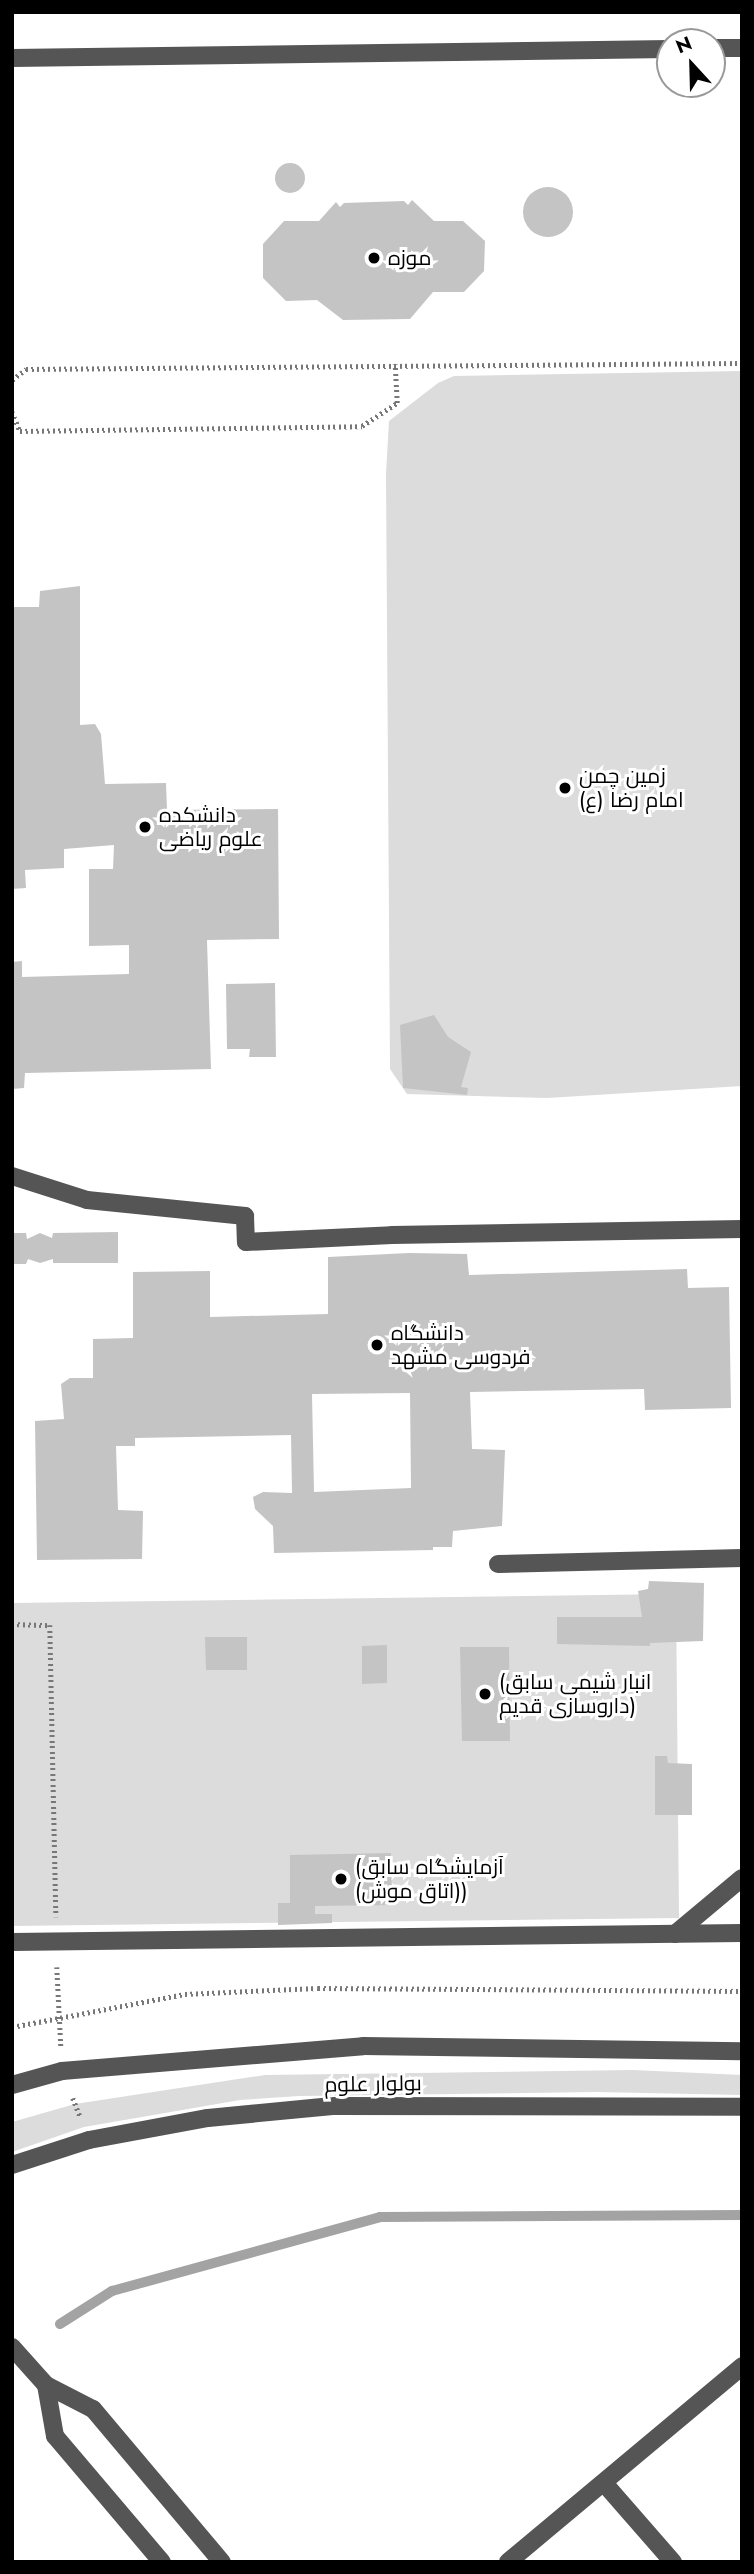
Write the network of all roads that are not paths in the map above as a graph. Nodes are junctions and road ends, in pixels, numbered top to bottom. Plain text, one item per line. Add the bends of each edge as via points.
1 (656, 49) edge
2 (12, 58) edge
3 (12, 1176) edge
4 (742, 1229) edge
5 (742, 1558) edge
6 (498, 1564) dead end
7 (742, 1878) edge
8 (742, 1933) edge
9 (675, 1934) junction
10 (12, 1942) edge
11 (742, 2051) edge
12 (12, 2085) edge
13 (742, 2107) edge
14 (12, 2165) edge
15 (12, 2347) edge
16 (742, 2367) edge
17 (46, 2385) junction
18 (604, 2483) junction
19 (162, 2562) edge
20 (222, 2562) edge
21 (508, 2562) edge
22 (673, 2562) edge

1 - 2 lane
3 - 4 lane via 87,1200 245,1216 246,1242
5 - 6 lane
7 - 9 lane
8 - 9 lane
9 - 10 lane
11 - 12 lane, بولوار علوم via 363,2046 62,2071
13 - 14 lane, بولوار علوم via 332,2106 208,2118 89,2140
15 - 17 lane
16 - 18 lane
17 - 19 lane via 55,2436
17 - 20 lane via 93,2409
18 - 21 lane
18 - 22 lane

